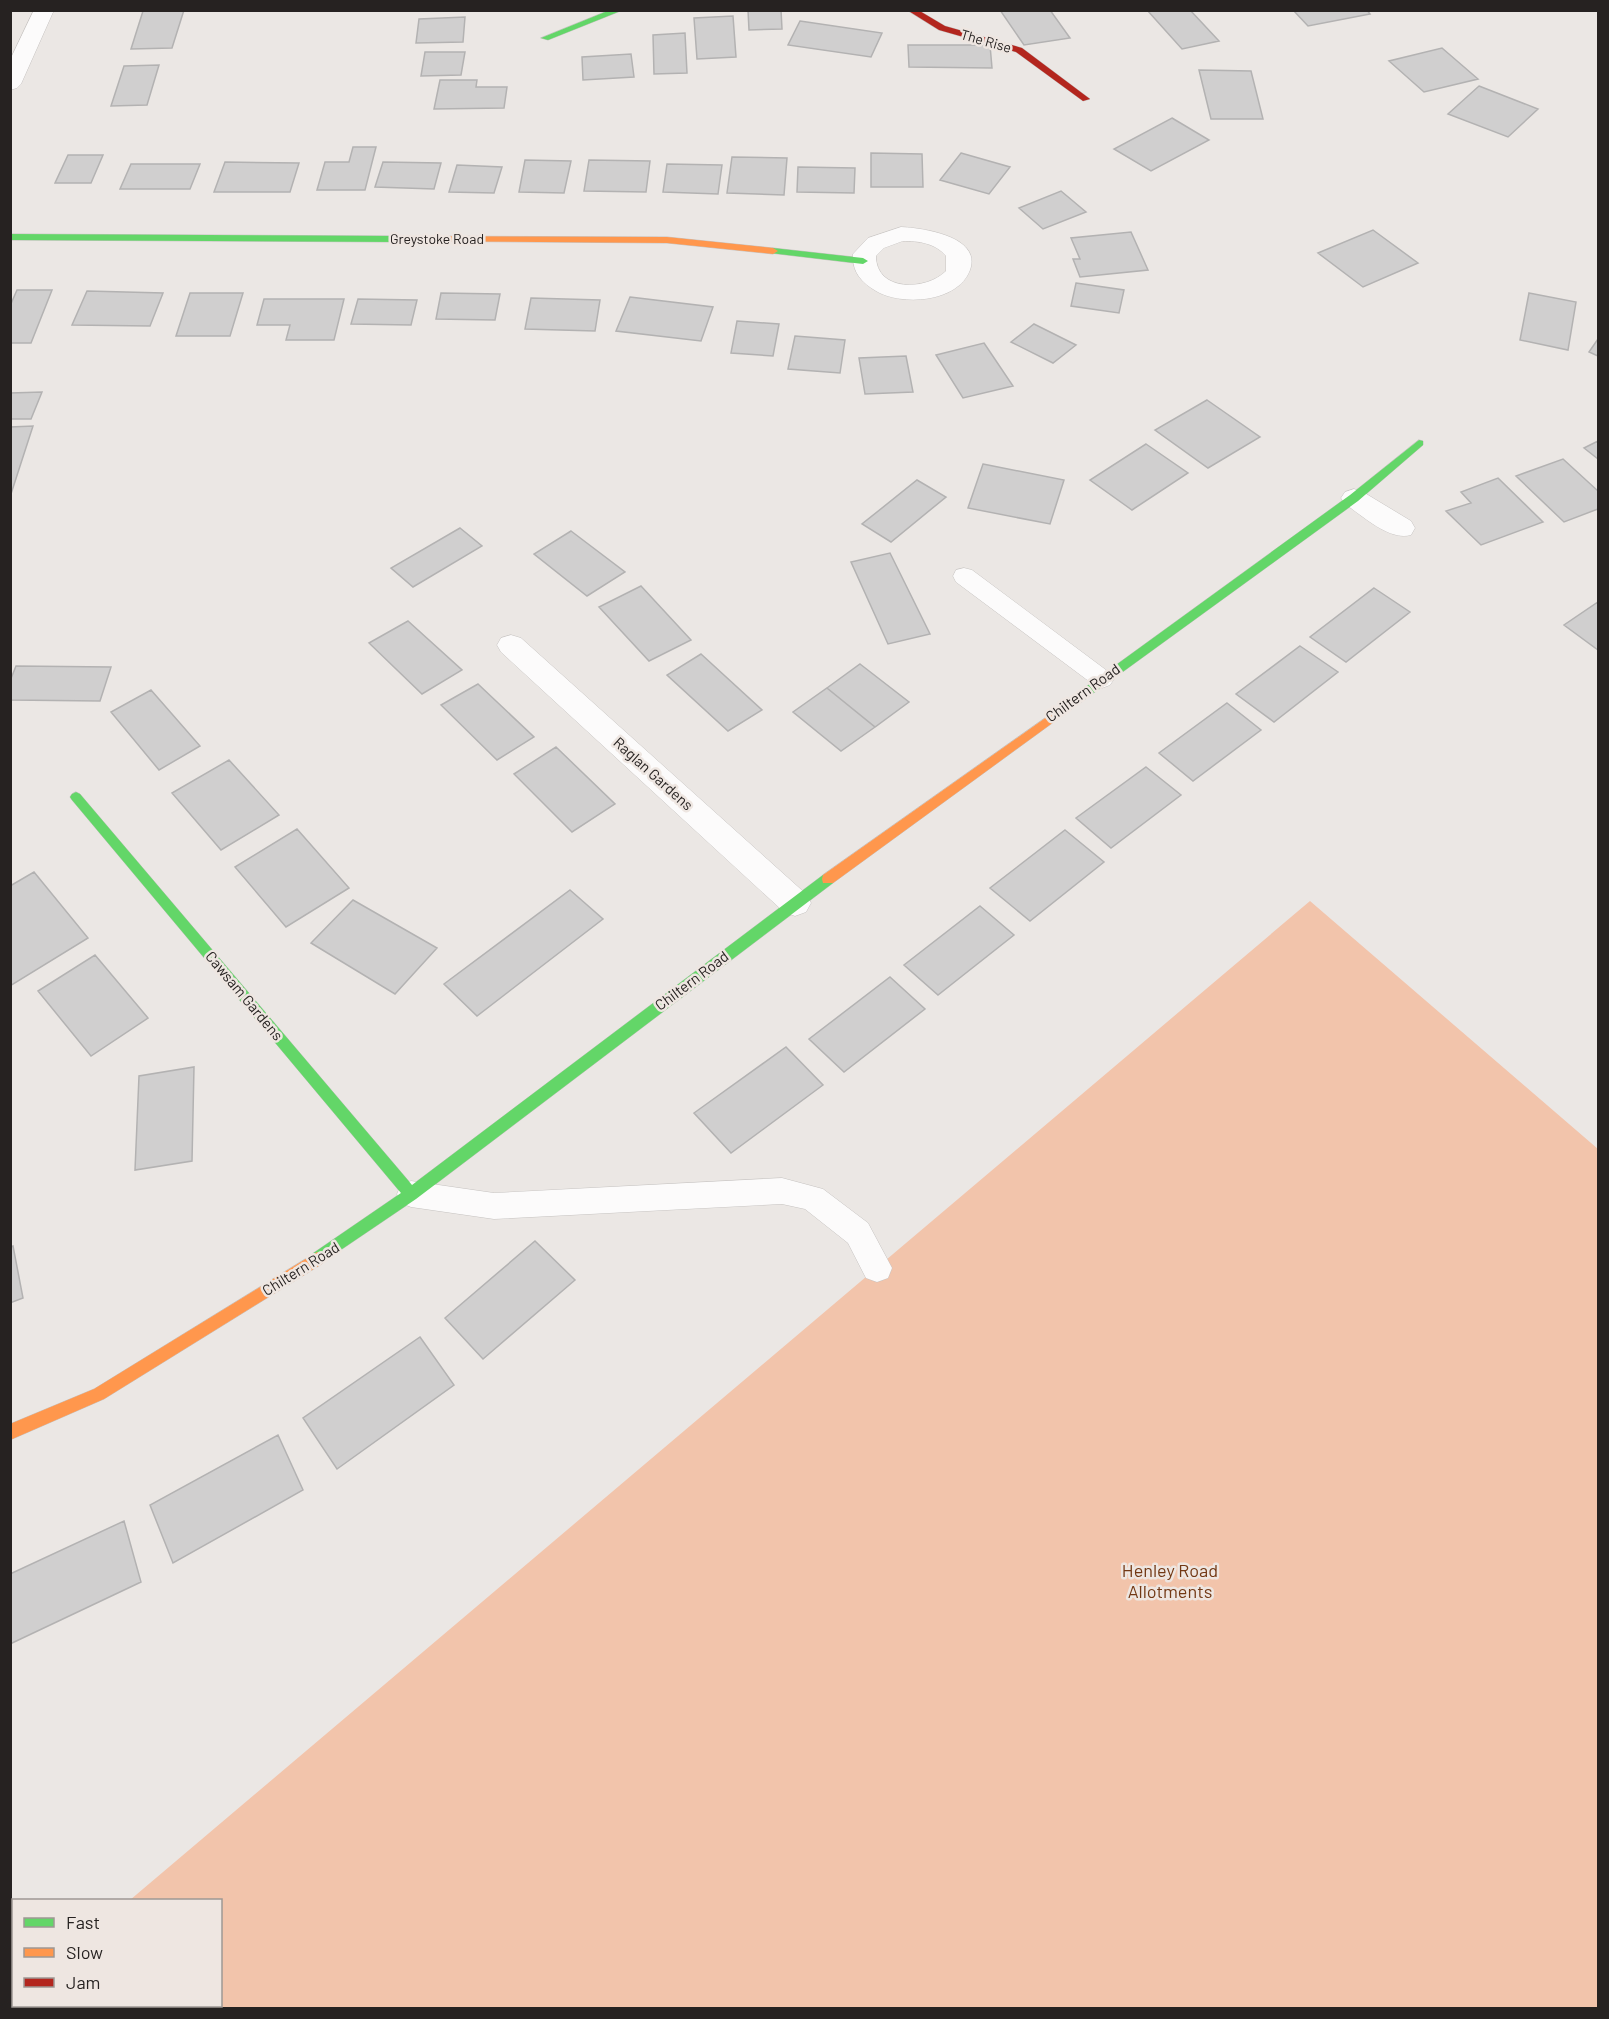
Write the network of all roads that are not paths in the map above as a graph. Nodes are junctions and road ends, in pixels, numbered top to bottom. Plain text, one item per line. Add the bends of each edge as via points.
1 (44, 10) edge
2 (619, 10) edge
3 (911, 10) edge
4 (545, 38) dead end
5 (10, 84) edge
6 (1086, 99) dead end
7 (10, 237) edge
8 (862, 261) dead end
9 (1419, 443) dead end
10 (1354, 498) junction
11 (1402, 528) dead end
12 (964, 576) dead end
13 (511, 645) dead end
14 (1102, 679) junction
15 (76, 797) dead end
16 (795, 903) junction
17 (411, 1194) junction
18 (877, 1268) dead end
19 (10, 1432) edge

1 - 5 street
2 - 4 street
3 - 6 street, The Rise via 942,28 1019,50
7 - 8 street, Greystoke Road via 667,240
9 - 10 street, Chiltern Road
10 - 11 street
10 - 14 street, Chiltern Road
12 - 14 lane
13 - 16 street, Raglan Gardens
14 - 16 street, Chiltern Road
15 - 17 street, Cawsam Gardens
16 - 17 street, Chiltern Road
17 - 18 lane via 494,1206 782,1191 813,1198 858,1233
17 - 19 street, Chiltern Road via 340,1245 99,1394

